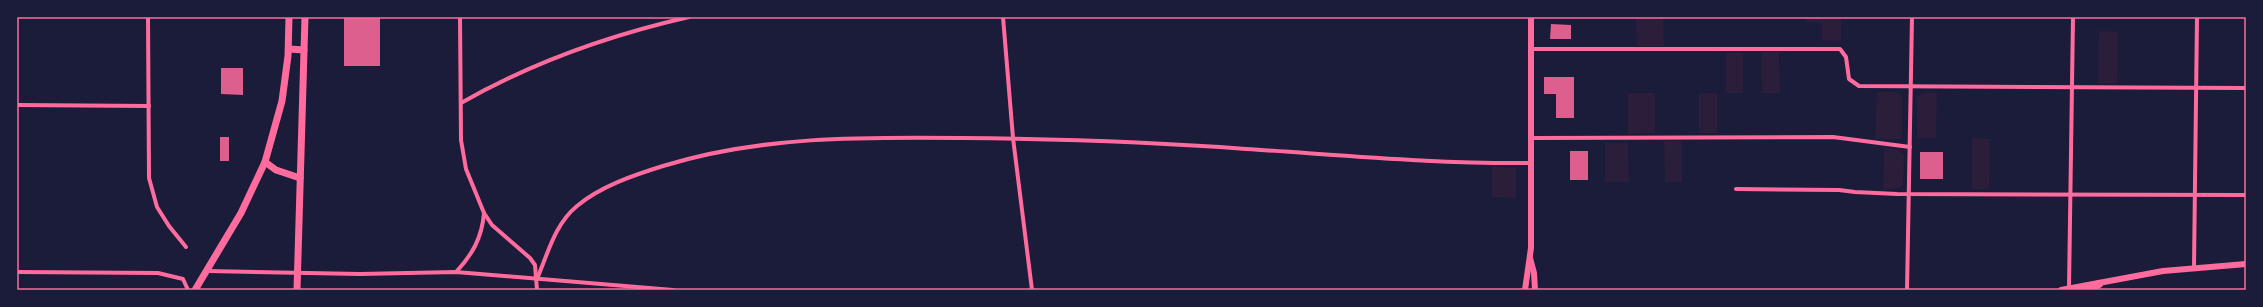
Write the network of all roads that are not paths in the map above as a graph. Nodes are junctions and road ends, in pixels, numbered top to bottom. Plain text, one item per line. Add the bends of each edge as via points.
1 (148, 17) edge
2 (289, 17) edge
3 (305, 17) edge
4 (460, 17) edge
5 (690, 17) edge
6 (1003, 17) edge
7 (1532, 17) edge
8 (1912, 17) edge
9 (2074, 17) edge
10 (2197, 17) edge
11 (289, 49) junction
12 (1531, 49) junction
13 (304, 50) junction
14 (1911, 87) junction
15 (2072, 88) junction
16 (2196, 88) junction
17 (2246, 88) edge
18 (461, 103) junction
19 (17, 105) edge
20 (149, 106) junction
21 (1013, 138) junction
22 (1531, 138) junction
23 (1910, 147) junction
24 (265, 162) junction
25 (1531, 163) junction
26 (300, 178) junction
27 (1736, 189) dead end
28 (1909, 194) junction
29 (2070, 194) junction
30 (2194, 195) junction
31 (2246, 195) edge
32 (484, 213) junction
33 (186, 247) dead end
34 (1530, 256) junction
35 (2246, 264) edge
36 (2194, 267) junction
37 (208, 271) junction
38 (17, 272) edge
39 (299, 272) junction
40 (456, 272) junction
41 (536, 279) junction
42 (2099, 284) junction
43 (2069, 288) junction
44 (188, 290) edge
45 (195, 290) edge
46 (297, 290) edge
47 (537, 290) edge
48 (672, 290) edge
49 (1032, 290) edge
50 (1525, 290) edge
51 (1535, 290) edge
52 (1907, 290) edge
53 (2061, 290) edge
54 (2083, 290) edge

1 - 20 street
2 - 11 main road
3 - 13 main road
4 - 18 street
5 - 18 street via 589,45 542,64
6 - 21 street
7 - 12 main road
8 - 14 street
9 - 15 street
10 - 16 street
11 - 13 main road
11 - 24 main road via 282,101
12 - 14 street via 1837,49 1845,54 1848,77 1853,84
12 - 22 main road
13 - 26 main road
14 - 15 street
14 - 23 street
15 - 16 street
15 - 29 street
16 - 17 street
16 - 30 street
18 - 32 street via 461,140 466,169
19 - 20 street
20 - 33 street via 149,178 152,192 169,226
21 - 25 street via 1244,148 1397,160
21 - 41 street via 821,138 752,146 676,162 620,182 576,207 561,225
21 - 49 street
22 - 23 street via 1833,137
22 - 25 main road
23 - 28 street
24 - 26 main road via 276,170
24 - 37 main road
25 - 34 main road
26 - 39 main road
27 - 28 street
28 - 29 street
28 - 52 street
29 - 30 street
29 - 43 street
30 - 31 street
30 - 36 street
32 - 40 street via 482,231 475,249
32 - 41 street via 492,225 530,258 535,265
34 - 50 main road
34 - 51 main road
35 - 36 main road
36 - 42 main road via 2128,276
37 - 39 street
37 - 45 main road
38 - 44 street via 176,276 187,282
39 - 40 street
39 - 46 main road
40 - 41 street
41 - 47 street
41 - 48 street
42 - 43 main road
42 - 54 highway
43 - 53 main road

